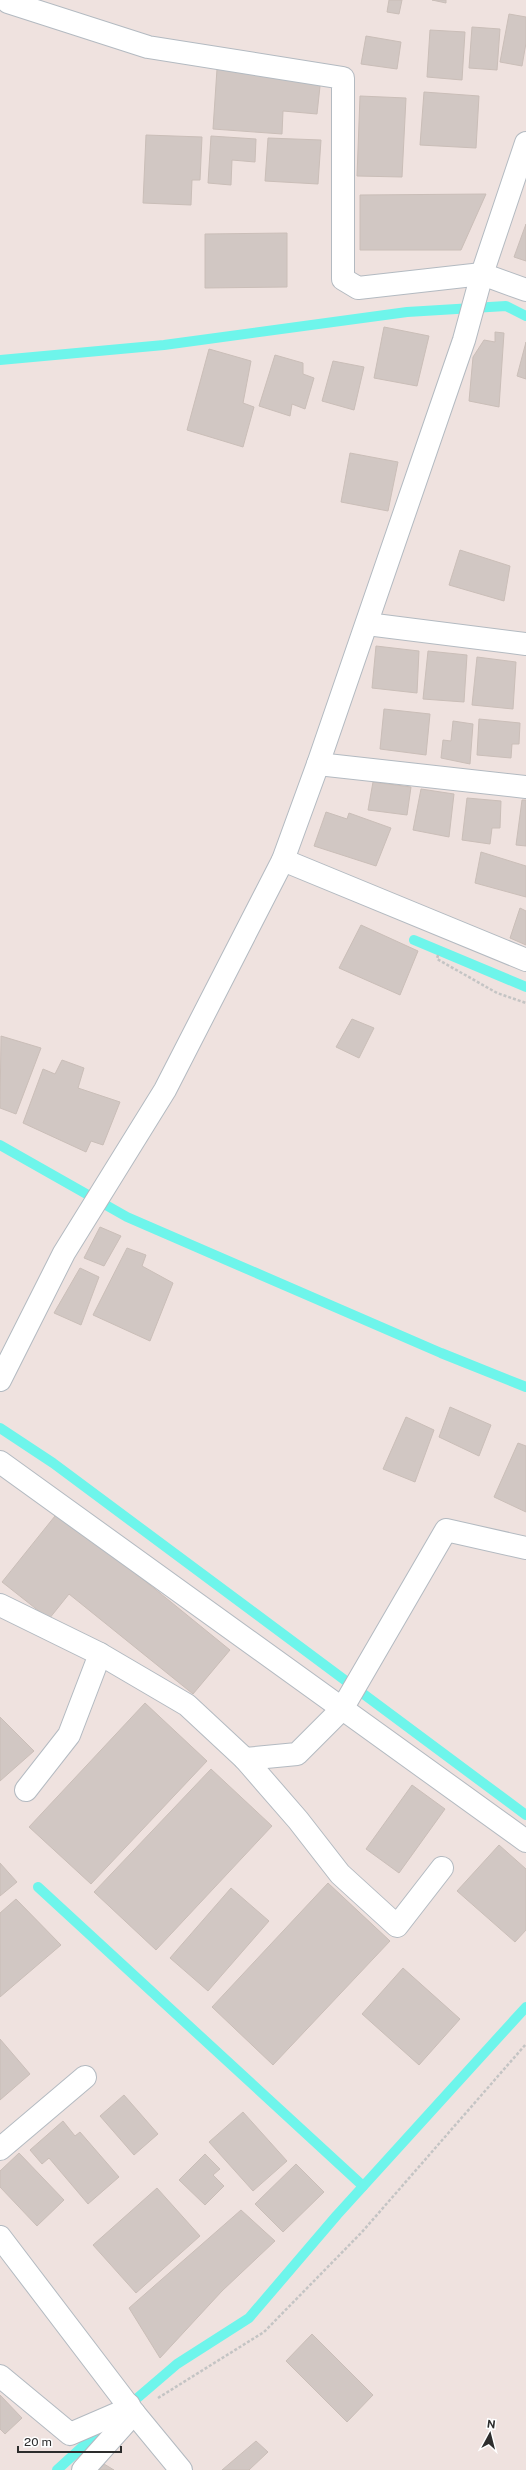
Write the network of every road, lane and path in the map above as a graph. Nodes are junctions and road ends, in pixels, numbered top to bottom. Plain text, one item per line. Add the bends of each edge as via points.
1 (8, 2) dead end
2 (526, 142) edge
3 (482, 274) junction
4 (526, 290) edge
5 (367, 624) junction
6 (526, 644) edge
7 (318, 764) junction
8 (526, 787) edge
9 (282, 860) junction
10 (437, 959) dead end
11 (526, 960) edge
12 (526, 1004) edge
13 (0, 1380) edge
14 (0, 1462) edge
15 (526, 1548) edge
16 (0, 1605) edge
17 (100, 1654) junction
18 (342, 1709) junction
19 (245, 1759) junction
20 (26, 1790) dead end
21 (526, 1841) edge
22 (442, 1868) dead end
23 (526, 2044) edge
24 (85, 2077) dead end
25 (0, 2149) edge
26 (0, 2237) edge
27 (0, 2376) edge
28 (132, 2409) junction
29 (83, 2470) edge
30 (181, 2470) edge

1 - 3 street via 148,47 343,78 343,279 358,288
2 - 3 street
3 - 4 street
3 - 5 street via 464,340
5 - 6 street
5 - 7 street
7 - 8 street
7 - 9 street
9 - 11 street
9 - 13 street via 165,1090 64,1253
10 - 12 path via 496,993
14 - 18 street
15 - 18 street via 446,1530
16 - 17 street
17 - 19 street via 188,1705
17 - 20 street via 69,1735
18 - 19 street via 297,1754
18 - 21 street
19 - 22 street via 298,1820 340,1874 397,1926
23 - 28 path via 362,2232 264,2332
24 - 25 street
26 - 28 street
27 - 28 street via 70,2434
28 - 29 street
28 - 30 street

